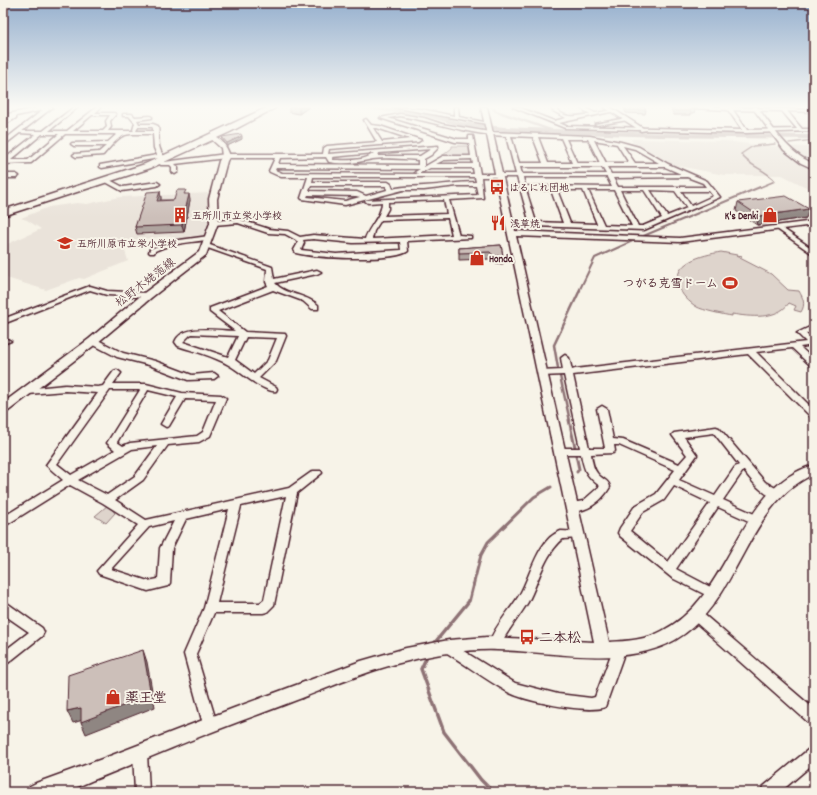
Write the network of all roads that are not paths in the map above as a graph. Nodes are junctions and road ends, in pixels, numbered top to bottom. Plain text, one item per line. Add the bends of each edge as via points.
1 (27, 144) edge
2 (52, 144) edge
3 (110, 144) edge
4 (158, 144) edge
5 (197, 144) edge
6 (221, 144) edge
7 (368, 144) edge
8 (429, 144) edge
9 (473, 144) edge
10 (492, 144) edge
11 (511, 144) edge
12 (538, 144) edge
13 (566, 144) edge
14 (593, 144) edge
15 (620, 144) edge
16 (623, 144) edge
17 (782, 144) edge
18 (436, 147) junction
19 (76, 154) dead end
20 (374, 154) junction
21 (328, 155) junction
22 (226, 156) junction
23 (278, 157) junction
24 (421, 158) junction
25 (475, 158) junction
26 (163, 160) junction
27 (4, 162) edge
28 (518, 165) junction
29 (546, 165) junction
30 (575, 165) junction
31 (604, 165) junction
32 (633, 165) junction
33 (666, 165) junction
34 (102, 166) dead end
35 (274, 166) junction
36 (429, 166) junction
37 (476, 166) junction
38 (814, 167) edge
39 (175, 172) dead end
40 (311, 175) junction
41 (417, 175) junction
42 (3, 176) edge
43 (16, 176) dead end
44 (478, 176) junction
45 (499, 176) junction
46 (520, 176) junction
47 (610, 176) junction
48 (689, 176) junction
49 (106, 180) junction
50 (157, 184) dead end
51 (308, 184) junction
52 (479, 184) junction
53 (416, 188) junction
54 (524, 188) junction
55 (554, 188) junction
56 (585, 188) junction
57 (617, 189) junction
58 (646, 189) junction
59 (677, 189) junction
60 (710, 189) junction
61 (390, 190) junction
62 (306, 194) junction
63 (446, 198) junction
64 (366, 199) junction
65 (385, 200) junction
66 (690, 208) junction
67 (3, 213) edge
68 (450, 216) junction
69 (379, 218) junction
70 (665, 218) junction
71 (214, 223) junction
72 (814, 224) edge
73 (567, 225) junction
74 (585, 226) junction
75 (601, 226) junction
76 (636, 228) junction
77 (779, 228) junction
78 (512, 233) junction
79 (586, 236) junction
80 (456, 237) junction
81 (468, 237) dead end
82 (298, 239) junction
83 (403, 240) junction
84 (368, 241) junction
85 (208, 242) junction
86 (152, 252) dead end
87 (814, 253) edge
88 (318, 272) dead end
89 (271, 284) junction
90 (148, 296) junction
91 (315, 307) dead end
92 (3, 322) edge
93 (814, 327) edge
94 (243, 334) junction
95 (92, 341) junction
96 (813, 343) edge
97 (793, 345) junction
98 (750, 351) junction
99 (565, 358) dead end
100 (230, 361) junction
101 (814, 364) edge
102 (117, 373) dead end
103 (542, 373) junction
104 (568, 373) junction
105 (214, 376) dead end
106 (254, 378) junction
107 (108, 387) junction
108 (146, 387) junction
109 (273, 389) dead end
110 (28, 391) junction
111 (182, 396) junction
112 (5, 405) edge
113 (602, 409) dead end
114 (814, 415) edge
115 (166, 424) dead end
116 (608, 442) junction
117 (164, 444) junction
118 (122, 450) junction
119 (559, 451) junction
120 (585, 452) junction
121 (745, 466) junction
122 (681, 469) junction
123 (814, 469) edge
124 (317, 473) dead end
125 (70, 480) junction
126 (672, 481) junction
127 (292, 491) junction
128 (776, 494) junction
129 (107, 500) junction
130 (716, 502) junction
131 (236, 503) junction
132 (571, 507) junction
133 (182, 516) junction
134 (757, 520) junction
135 (3, 523) edge
136 (145, 524) junction
137 (577, 535) junction
138 (669, 570) junction
139 (714, 594) junction
140 (3, 608) edge
141 (210, 608) junction
142 (697, 616) junction
143 (495, 643) junction
144 (449, 647) junction
145 (620, 648) junction
146 (603, 649) junction
147 (3, 659) edge
148 (814, 718) edge
149 (210, 724) junction
150 (140, 753) junction
151 (814, 754) edge
152 (36, 792) edge
153 (142, 792) edge
154 (768, 792) edge

1 - 27 street
2 - 27 street via 29,162
3 - 19 street via 100,156
4 - 26 street
5 - 26 highway
6 - 22 main road
7 - 21 street via 326,148 325,154
8 - 18 street
9 - 25 street
10 - 45 street
11 - 28 street
12 - 29 street
13 - 30 street
14 - 31 street
15 - 32 street
16 - 33 street via 637,148
17 - 38 street via 793,157
18 - 20 street
18 - 24 street
20 - 21 street via 351,162 331,161
20 - 24 street
21 - 23 street
22 - 23 street
22 - 26 street
22 - 71 main road, 松野木姥萢線 via 213,199
23 - 35 street
24 - 35 street via 420,167
25 - 36 street via 443,158
25 - 37 street
26 - 34 street
26 - 39 street via 175,168
26 - 49 highway
28 - 29 street
28 - 46 street
29 - 30 street
30 - 31 street
31 - 32 street
31 - 47 street
32 - 33 street
33 - 48 street
35 - 40 street via 272,171 280,175
36 - 37 street
36 - 41 street via 417,172
37 - 44 street
40 - 41 street
40 - 51 street
41 - 44 street
41 - 53 street
42 - 43 street
44 - 45 street
44 - 52 street
45 - 46 street
45 - 78 street
46 - 47 street
46 - 54 street
47 - 48 street
47 - 57 street
48 - 60 street via 704,182
49 - 50 street via 122,190
49 - 67 highway
51 - 61 street via 388,184
51 - 62 street
52 - 53 street
52 - 63 street via 481,197
53 - 61 street
54 - 55 street
54 - 73 street via 533,224
55 - 56 street
55 - 73 street
56 - 57 street
56 - 75 street
57 - 58 street
57 - 76 street
58 - 59 street
58 - 70 street
59 - 60 street
59 - 66 street
60 - 66 street via 717,197
61 - 64 street
62 - 64 street via 357,194
62 - 64 street via 306,199 343,203
63 - 65 street
63 - 68 street
64 - 65 street
65 - 69 street via 385,209
66 - 70 street
68 - 69 street
68 - 80 street
69 - 84 street
70 - 76 street via 644,228
71 - 82 street via 238,221 268,231 286,232
71 - 85 main road, 松野木姥萢線
72 - 77 street
73 - 74 street
74 - 75 street
74 - 79 street
75 - 76 street
77 - 79 street via 699,238
77 - 87 street
78 - 79 street
78 - 103 street
80 - 81 street
80 - 83 street
82 - 83 street via 301,242 298,252 346,257 400,253 405,251
82 - 84 street via 313,237 353,242
83 - 84 street
85 - 86 street via 191,239 161,245
85 - 89 street via 270,268
85 - 90 main road, 松野木姥萢線 via 198,258
88 - 89 street
89 - 91 street via 311,302
89 - 94 street via 213,310
90 - 92 street via 107,293 90,288
90 - 95 main road, 松野木姥萢線
93 - 96 street via 801,333
94 - 100 street
94 - 100 street via 192,332 180,339 181,344
94 - 106 street via 282,336 272,361
95 - 105 street via 120,355 152,363 191,378
95 - 110 main road, 松野木姥萢線
96 - 97 street
97 - 98 street
97 - 101 street
98 - 104 street
98 - 114 street
99 - 104 street
100 - 106 street
102 - 107 street
103 - 104 street
103 - 119 street
104 - 120 street
106 - 109 street
107 - 108 street
107 - 110 street via 99,390 65,388
107 - 125 street via 51,465
108 - 111 street
108 - 118 street via 112,443
110 - 112 main road, 松野木姥萢線
111 - 115 street
111 - 117 street via 221,398 207,434 197,440
113 - 116 street
116 - 120 street via 609,453
116 - 122 street via 620,442
117 - 118 street via 138,445
117 - 129 street via 140,478
118 - 125 street
119 - 120 street
119 - 132 street
120 - 132 street via 591,474 605,487 589,504
121 - 122 street via 714,429 677,435 692,454
121 - 128 street via 761,485
121 - 130 street via 739,469
122 - 126 street
123 - 128 street via 788,483
124 - 127 street
125 - 129 street
125 - 135 street
126 - 130 street
126 - 138 street via 660,497 639,509 624,532
127 - 131 street
127 - 141 street via 270,602 263,608
128 - 134 street
129 - 136 street
130 - 134 street
130 - 138 street
131 - 133 street
131 - 141 street
132 - 137 street
133 - 136 street
133 - 136 street via 166,548 164,583 148,586 104,572
134 - 139 street
137 - 143 street via 560,536 556,539 540,562 524,597 502,626
137 - 146 street
138 - 139 street
139 - 142 street
140 - 147 street via 38,632
141 - 149 street via 190,654
142 - 145 street via 680,630 658,641
142 - 148 street
143 - 144 street
143 - 146 street
144 - 145 street via 512,688 558,700 592,704 600,703
144 - 149 street via 390,659
145 - 146 street
149 - 150 street
150 - 152 street
150 - 153 street
151 - 154 street

